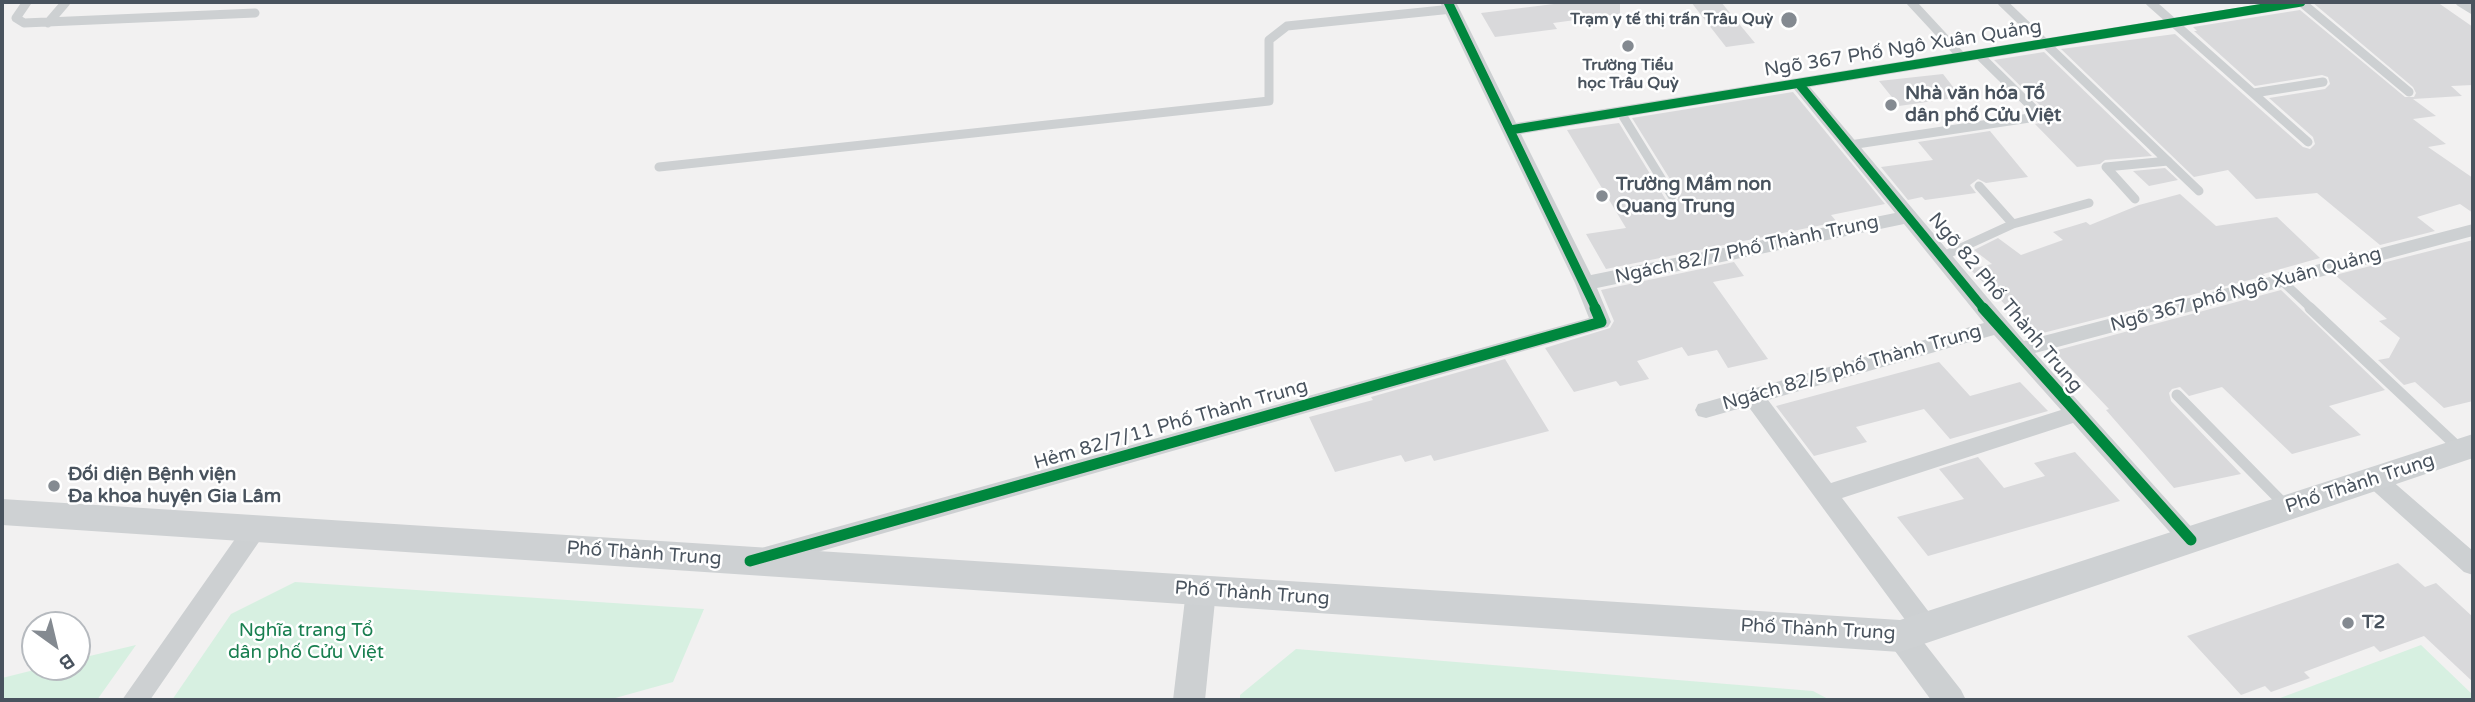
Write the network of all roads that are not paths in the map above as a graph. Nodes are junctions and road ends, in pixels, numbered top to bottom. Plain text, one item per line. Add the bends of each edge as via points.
1 (27, 2) edge
2 (66, 2) edge
3 (1911, 2) edge
4 (2002, 2) edge
5 (2150, 2) edge
6 (2301, 2) edge
7 (2460, 2) edge
8 (1450, 5) edge
9 (2473, 10) edge
10 (254, 13) dead end
11 (48, 23) junction
12 (2176, 23) junction
13 (2047, 44) junction
14 (1970, 56) junction
15 (2323, 82) dead end
16 (1800, 84) junction
17 (2409, 92) dead end
18 (2254, 93) junction
19 (1621, 113) junction
20 (1510, 130) junction
21 (2308, 142) dead end
22 (1850, 145) junction
23 (2168, 160) junction
24 (659, 167) dead end
25 (1979, 186) dead end
26 (2199, 191) dead end
27 (1672, 196) dead end
28 (2135, 199) dead end
29 (2089, 204) dead end
30 (1908, 217) junction
31 (2013, 224) junction
32 (2472, 232) edge
33 (1941, 257) junction
34 (2282, 281) junction
35 (1585, 283) junction
36 (1998, 326) junction
37 (2019, 350) junction
38 (2178, 395) dead end
39 (1753, 397) junction
40 (1706, 410) dead end
41 (2076, 414) junction
42 (2467, 448) edge
43 (2375, 479) junction
44 (1826, 494) junction
45 (2288, 508) junction
46 (2, 512) edge
47 (255, 529) junction
48 (2191, 540) junction
49 (750, 561) junction
50 (2473, 565) edge
51 (1201, 591) junction
52 (1913, 632) junction
53 (135, 700) edge
54 (1189, 700) edge
55 (1950, 700) edge

1 - 11 lane via 18,20
2 - 11 lane
3 - 14 lane
4 - 13 lane
5 - 12 lane
6 - 12 street, Ngõ 367 Phố Ngô Xuân Quảng
6 - 17 lane
7 - 9 lane
8 - 20 street
8 - 24 lane via 1287,26 1269,40 1269,101
10 - 11 lane
12 - 13 street, Ngõ 367 Phố Ngô Xuân Quảng
12 - 18 lane
13 - 14 street, Ngõ 367 Phố Ngô Xuân Quảng
13 - 23 lane
14 - 16 street, Ngõ 367 Phố Ngô Xuân Quảng
14 - 22 lane via 2036,117
15 - 18 lane
16 - 19 street, Ngõ 367 Phố Ngô Xuân Quảng
16 - 22 street, Ngõ 82 Phố Thành Trung
18 - 21 lane
19 - 20 street, Ngõ 367 Phố Ngô Xuân Quảng
19 - 27 lane
20 - 35 street
22 - 30 street, Ngõ 82 Phố Thành Trung
23 - 26 lane
23 - 28 lane via 2106,167
25 - 31 lane
29 - 31 lane
30 - 33 street, Ngõ 82 Phố Thành Trung
30 - 35 street, Ngách 82/7 Phố Thành Trung
31 - 33 lane
32 - 34 street, Ngõ 367 phố Ngô Xuân Quảng
33 - 36 street, Ngõ 82 Phố Thành Trung
34 - 37 street, Ngõ 367 phố Ngô Xuân Quảng
34 - 42 lane
35 - 49 street, Hẻm 82/7/11 Phố Thành Trung via 1601,322
36 - 37 street, Ngõ 82 Phố Thành Trung
36 - 39 street, Ngách 82/5 phố Thành Trung
37 - 41 street, Ngõ 82 Phố Thành Trung
38 - 45 lane
39 - 40 street, Ngách 82/5 phố Thành Trung
39 - 44 street
41 - 44 street
41 - 48 street, Ngõ 82 Phố Thành Trung
42 - 43 main road, Phố Thành Trung
43 - 45 main road, Phố Thành Trung
43 - 50 street
44 - 52 street
45 - 48 main road, Phố Thành Trung
46 - 47 main road, Phố Thành Trung
47 - 49 main road, Phố Thành Trung
47 - 53 street
48 - 52 main road, Phố Thành Trung
49 - 51 main road, Phố Thành Trung
51 - 52 main road, Phố Thành Trung
51 - 54 street
52 - 55 street

